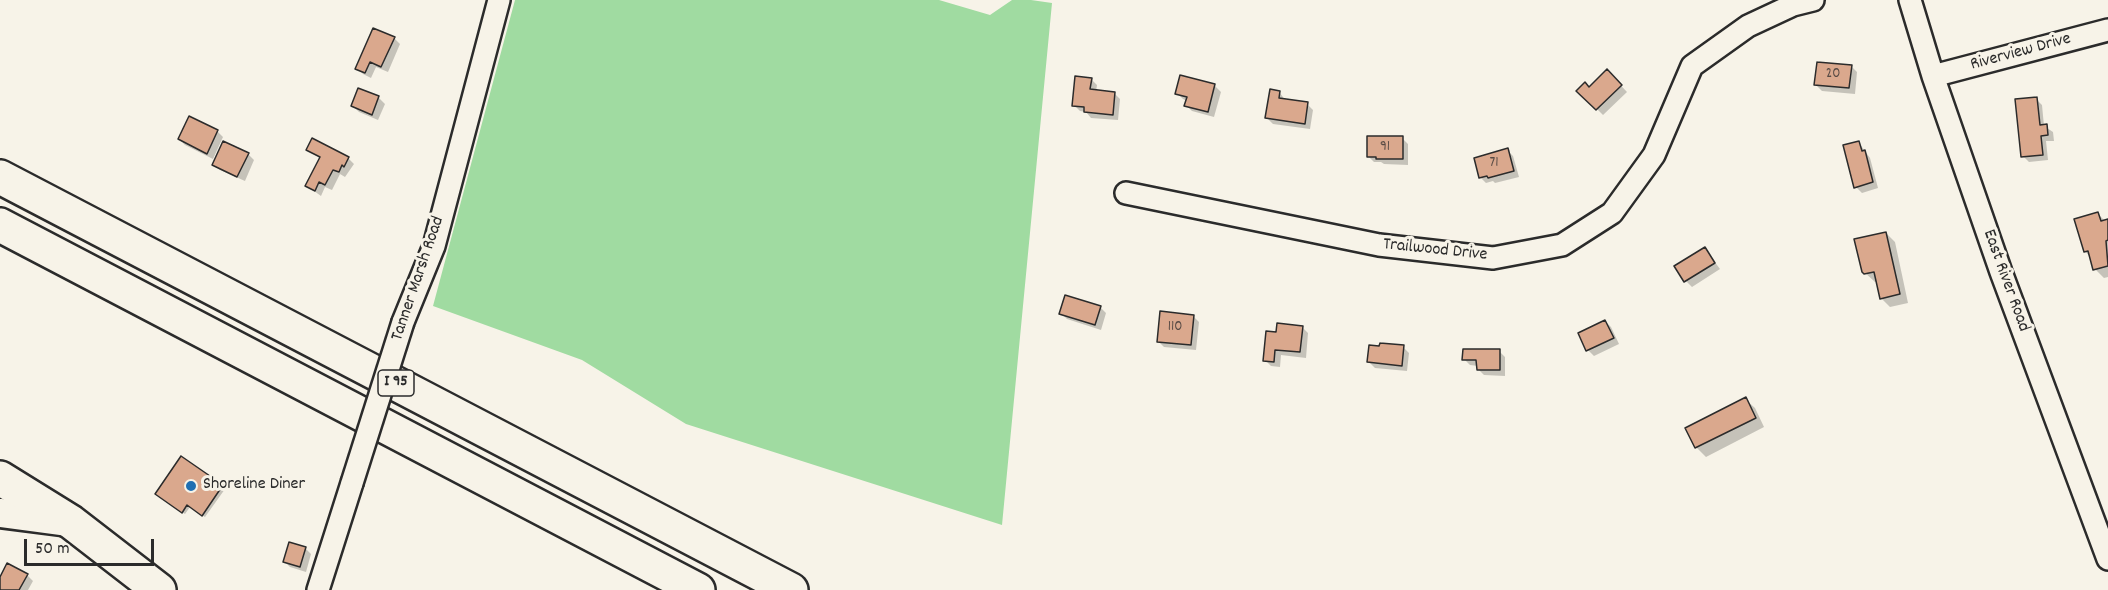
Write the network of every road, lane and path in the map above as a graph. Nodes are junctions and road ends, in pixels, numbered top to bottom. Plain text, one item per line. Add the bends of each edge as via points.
1 (499, 0) edge
2 (1813, 0) edge
3 (1910, 0) edge
4 (2108, 30) edge
5 (1933, 76) junction
6 (0, 177) edge
7 (1126, 193) dead end
8 (0, 225) edge
9 (0, 243) edge
10 (315, 390) junction
11 (0, 478) edge
12 (0, 513) edge
13 (71, 522) junction
14 (2108, 559) edge
15 (159, 590) edge
16 (318, 590) edge
17 (698, 590) edge
18 (791, 590) edge

1 - 16 street, Tanner Marsh Road, bridge via 434,246 403,322
2 - 7 street, Trailwood Drive via 1748,26 1692,66 1654,155 1619,204 1612,213 1562,245 1493,258 1379,245
3 - 5 street, East River Road
4 - 5 street, Riverview Drive
5 - 14 street, East River Road
6 - 18 main road, I 95
8 - 10 main road, I 95
9 - 10 main road
10 - 17 main road, I 95
11 - 13 main road
12 - 13 main road
13 - 15 main road

